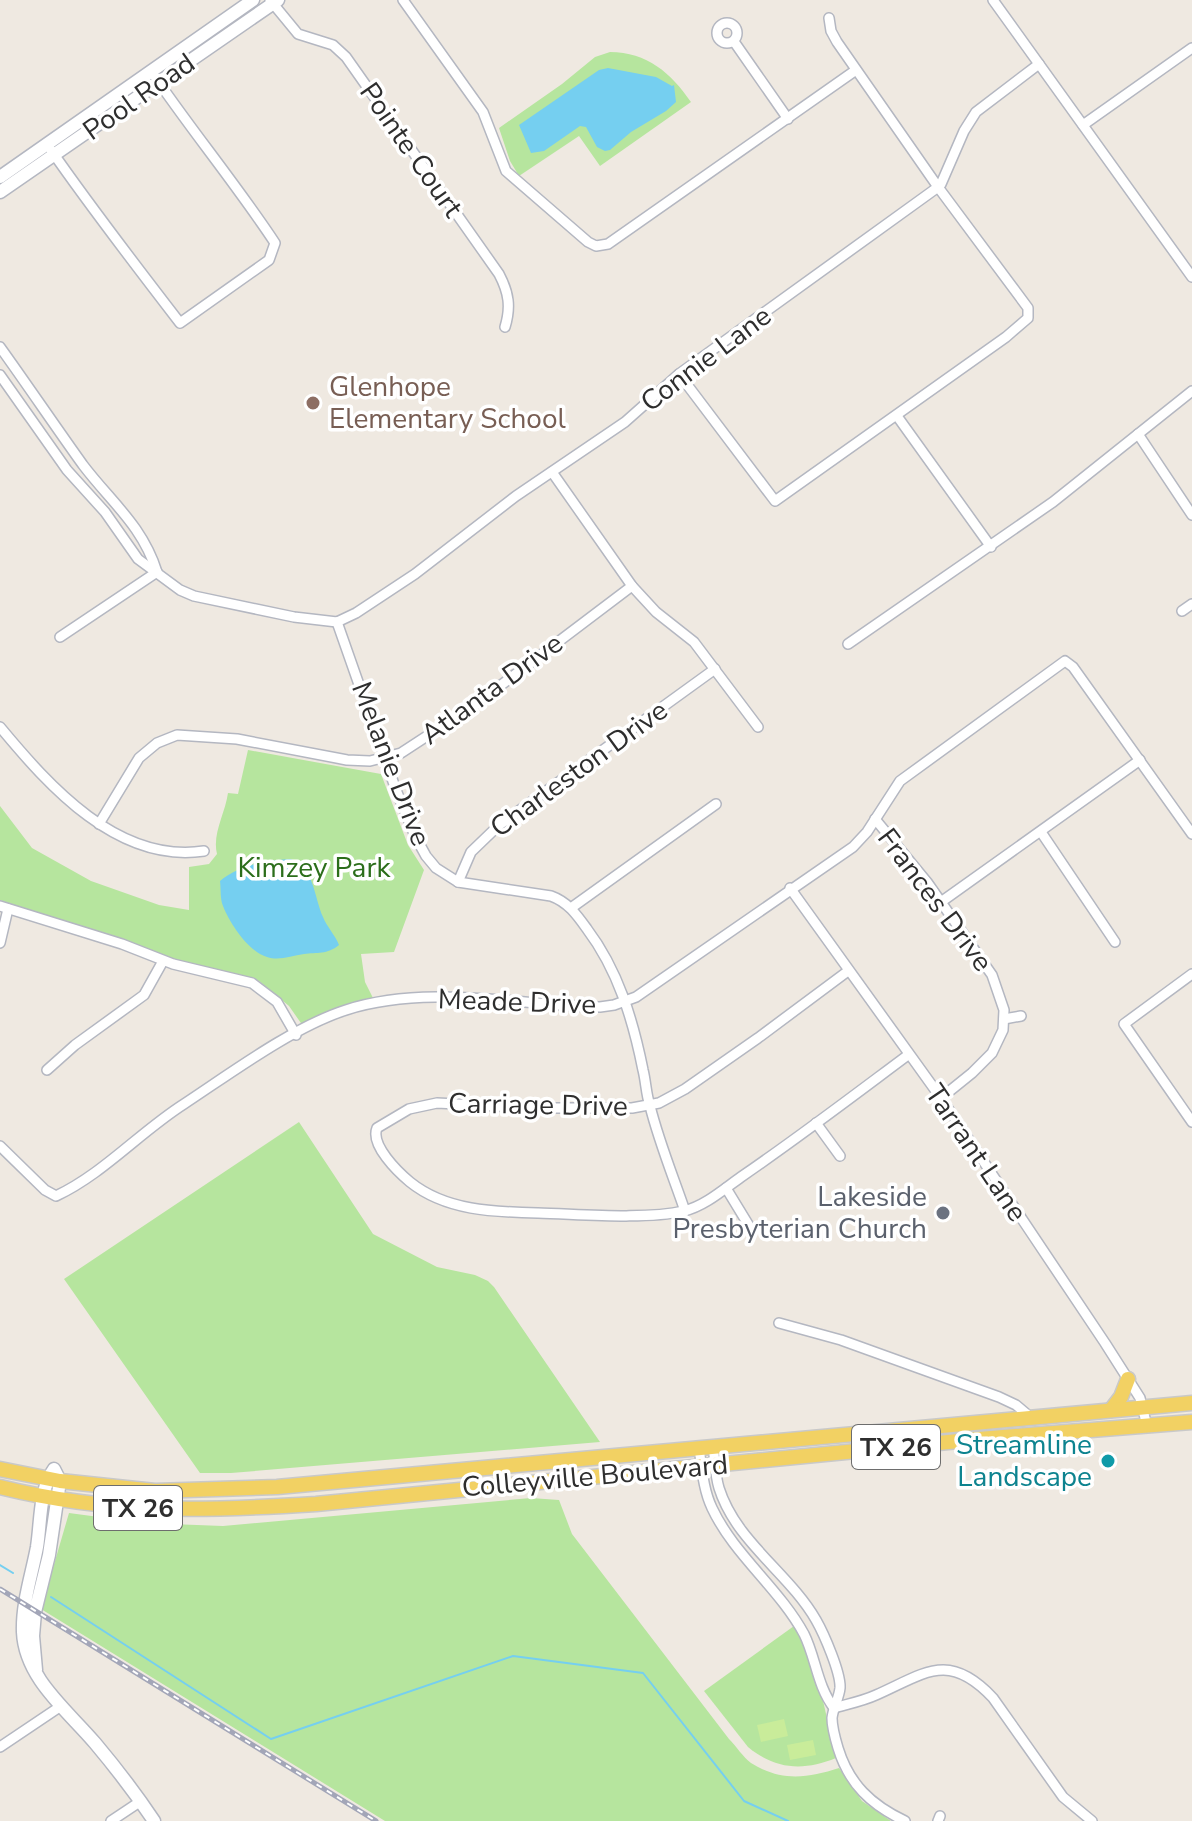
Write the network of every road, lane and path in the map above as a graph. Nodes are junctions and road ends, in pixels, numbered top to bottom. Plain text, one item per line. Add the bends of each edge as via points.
1 (253, 0) edge
2 (403, 0) edge
3 (993, 0) edge
4 (274, 1) edge
5 (829, 18) dead end
6 (735, 43) dead end
7 (1192, 48) edge
8 (1039, 64) junction
9 (856, 70) junction
10 (151, 71) junction
11 (159, 83) junction
12 (788, 119) junction
13 (1083, 125) junction
14 (50, 150) junction
15 (0, 177) edge
16 (938, 187) junction
17 (0, 192) edge
18 (1192, 277) edge
19 (505, 327) dead end
20 (0, 347) edge
21 (679, 374) junction
22 (0, 375) edge
23 (1192, 391) edge
24 (34, 394) junction
25 (20, 403) junction
26 (897, 416) junction
27 (1138, 434) junction
28 (76, 454) junction
29 (62, 463) junction
30 (552, 472) junction
31 (1192, 515) edge
32 (991, 547) junction
33 (157, 572) junction
34 (632, 586) junction
35 (1192, 604) edge
36 (1182, 611) dead end
37 (337, 622) junction
38 (60, 637) dead end
39 (848, 644) dead end
40 (715, 669) junction
41 (0, 727) edge
42 (758, 727) dead end
43 (385, 759) junction
44 (1140, 760) junction
45 (716, 804) dead end
46 (875, 819) junction
47 (99, 824) junction
48 (1041, 832) junction
49 (1192, 834) edge
50 (204, 851) dead end
51 (458, 882) junction
52 (790, 888) junction
53 (941, 902) junction
54 (4, 908) edge
55 (571, 908) junction
56 (1115, 942) dead end
57 (0, 943) edge
58 (163, 961) junction
59 (848, 971) junction
60 (1192, 974) edge
61 (625, 1001) junction
62 (1021, 1016) dead end
63 (1004, 1019) junction
64 (296, 1035) junction
65 (908, 1055) junction
66 (47, 1070) dead end
67 (941, 1098) junction
68 (649, 1105) junction
69 (1192, 1122) edge
70 (816, 1123) junction
71 (0, 1146) edge
72 (840, 1156) dead end
73 (726, 1188) junction
74 (685, 1211) junction
75 (751, 1229) dead end
76 (779, 1323) dead end
77 (1128, 1379) junction
78 (1192, 1403) edge
79 (1143, 1408) junction
80 (1111, 1410) junction
81 (1029, 1416) junction
82 (1192, 1422) edge
83 (1147, 1426) junction
84 (706, 1447) junction
85 (709, 1465) junction
86 (0, 1469) edge
87 (421, 1475) junction
88 (54, 1479) junction
89 (0, 1487) edge
90 (423, 1492) junction
91 (50, 1499) junction
92 (764, 1557) junction
93 (754, 1565) junction
94 (61, 1706) junction
95 (834, 1708) junction
96 (0, 1747) edge
97 (141, 1801) junction
98 (111, 1821) edge
99 (154, 1821) edge
100 (905, 1821) edge
101 (1092, 1821) edge

1 - 10 main road, Pool Road
2 - 12 street via 483,112 506,171 596,246 608,244
3 - 8 street
4 - 11 main road, Pool Road
4 - 19 street, Pointe Court via 298,34 333,45 346,57 499,274 509,298
5 - 9 street via 831,31
6 - 12 street
7 - 13 street
8 - 13 street
8 - 16 street, Connie Lane via 976,112
9 - 12 street
9 - 16 street
10 - 11 street
10 - 14 main road, Pool Road
11 - 14 main road, Pool Road
11 - 14 street via 275,243 269,260 180,323
13 - 18 street
14 - 15 main road, Pool Road
14 - 17 main road, Pool Road
16 - 21 street, Connie Lane
16 - 26 street via 1029,313 1024,323
20 - 24 street
21 - 26 street via 775,501
21 - 30 street, Connie Lane via 625,422
22 - 25 street
23 - 27 street
24 - 25 street
24 - 28 street
25 - 29 street
26 - 32 street
27 - 31 street
27 - 32 street
28 - 29 street
28 - 33 street via 150,549
29 - 33 street via 138,559
30 - 34 street
30 - 37 street, Connie Lane via 415,574
32 - 39 street
33 - 37 street via 194,596
33 - 38 street
34 - 40 street via 694,642
34 - 43 street, Atlanta Drive via 476,704 421,742
35 - 36 street
37 - 43 street, Melanie Drive
40 - 42 street
40 - 51 street, Charleston Drive via 498,826 471,852
41 - 47 street via 60,793
43 - 47 street, Atlanta Drive via 347,760 237,739 177,735 139,758
43 - 51 street, Melanie Drive via 426,856
44 - 46 street, Meade Drive via 1069,663 1060,663 900,781
44 - 48 street
44 - 49 street
45 - 55 street
46 - 52 street, Meade Drive via 853,847
46 - 53 street, Frances Drive
47 - 50 street via 170,854
48 - 53 street
48 - 56 street
51 - 55 street, Melanie Drive via 551,896
52 - 59 street, Tarrant Lane
52 - 61 street, Meade Drive
53 - 63 street, Frances Drive via 992,975
54 - 57 street
54 - 58 street
55 - 61 street via 598,943
58 - 64 street via 252,983 277,1002
58 - 66 street via 144,995
59 - 65 street, Tarrant Lane
59 - 68 street, Carriage Drive via 685,1089
60 - 69 street via 1124,1024
61 - 64 street, Meade Drive via 600,1007 402,999 346,1010
61 - 68 street
62 - 63 street
63 - 67 street via 999,1040 984,1063
64 - 71 street, Meade Drive via 181,1106 64,1193 56,1196 45,1190
65 - 67 street, Tarrant Lane
65 - 70 street
67 - 77 street, Tarrant Lane
68 - 74 street
68 - 74 street, Carriage Drive via 536,1108 437,1103 409,1109 377,1128 375,1138 406,1179 462,1207 513,1212
70 - 72 street
70 - 73 street
73 - 74 street
73 - 75 street
76 - 81 street via 999,1397
77 - 79 street, Tarrant Lane
77 - 80 main road
78 - 79 main road, Colleyville Boulevard / TX 26
79 - 80 main road, Colleyville Boulevard / TX 26
79 - 83 street, Tarrant Lane
80 - 81 main road, Colleyville Boulevard / TX 26
81 - 84 main road, Colleyville Boulevard / TX 26
82 - 83 main road, Colleyville Boulevard / TX 26
83 - 85 main road, Colleyville Boulevard / TX 26
84 - 85 street
84 - 87 main road, Colleyville Boulevard / TX 26
85 - 90 main road, Colleyville Boulevard / TX 26
85 - 92 street via 724,1501
85 - 93 street via 706,1494 712,1509
86 - 88 main road, Colleyville Boulevard / TX 26
87 - 88 main road, Colleyville Boulevard / TX 26 via 186,1491
87 - 90 main road
88 - 91 main road
89 - 91 main road, Colleyville Boulevard / TX 26
90 - 91 main road, Colleyville Boulevard / TX 26 via 219,1510 111,1507
91 - 94 main road via 23,1630 29,1661
92 - 93 street
92 - 95 street via 817,1621 840,1687
93 - 95 street via 805,1637 823,1694
94 - 96 street
94 - 97 main road
95 - 100 street via 833,1732 852,1779 875,1805
95 - 101 street via 926,1671 958,1673 993,1698 1063,1797
97 - 98 street
97 - 99 main road

